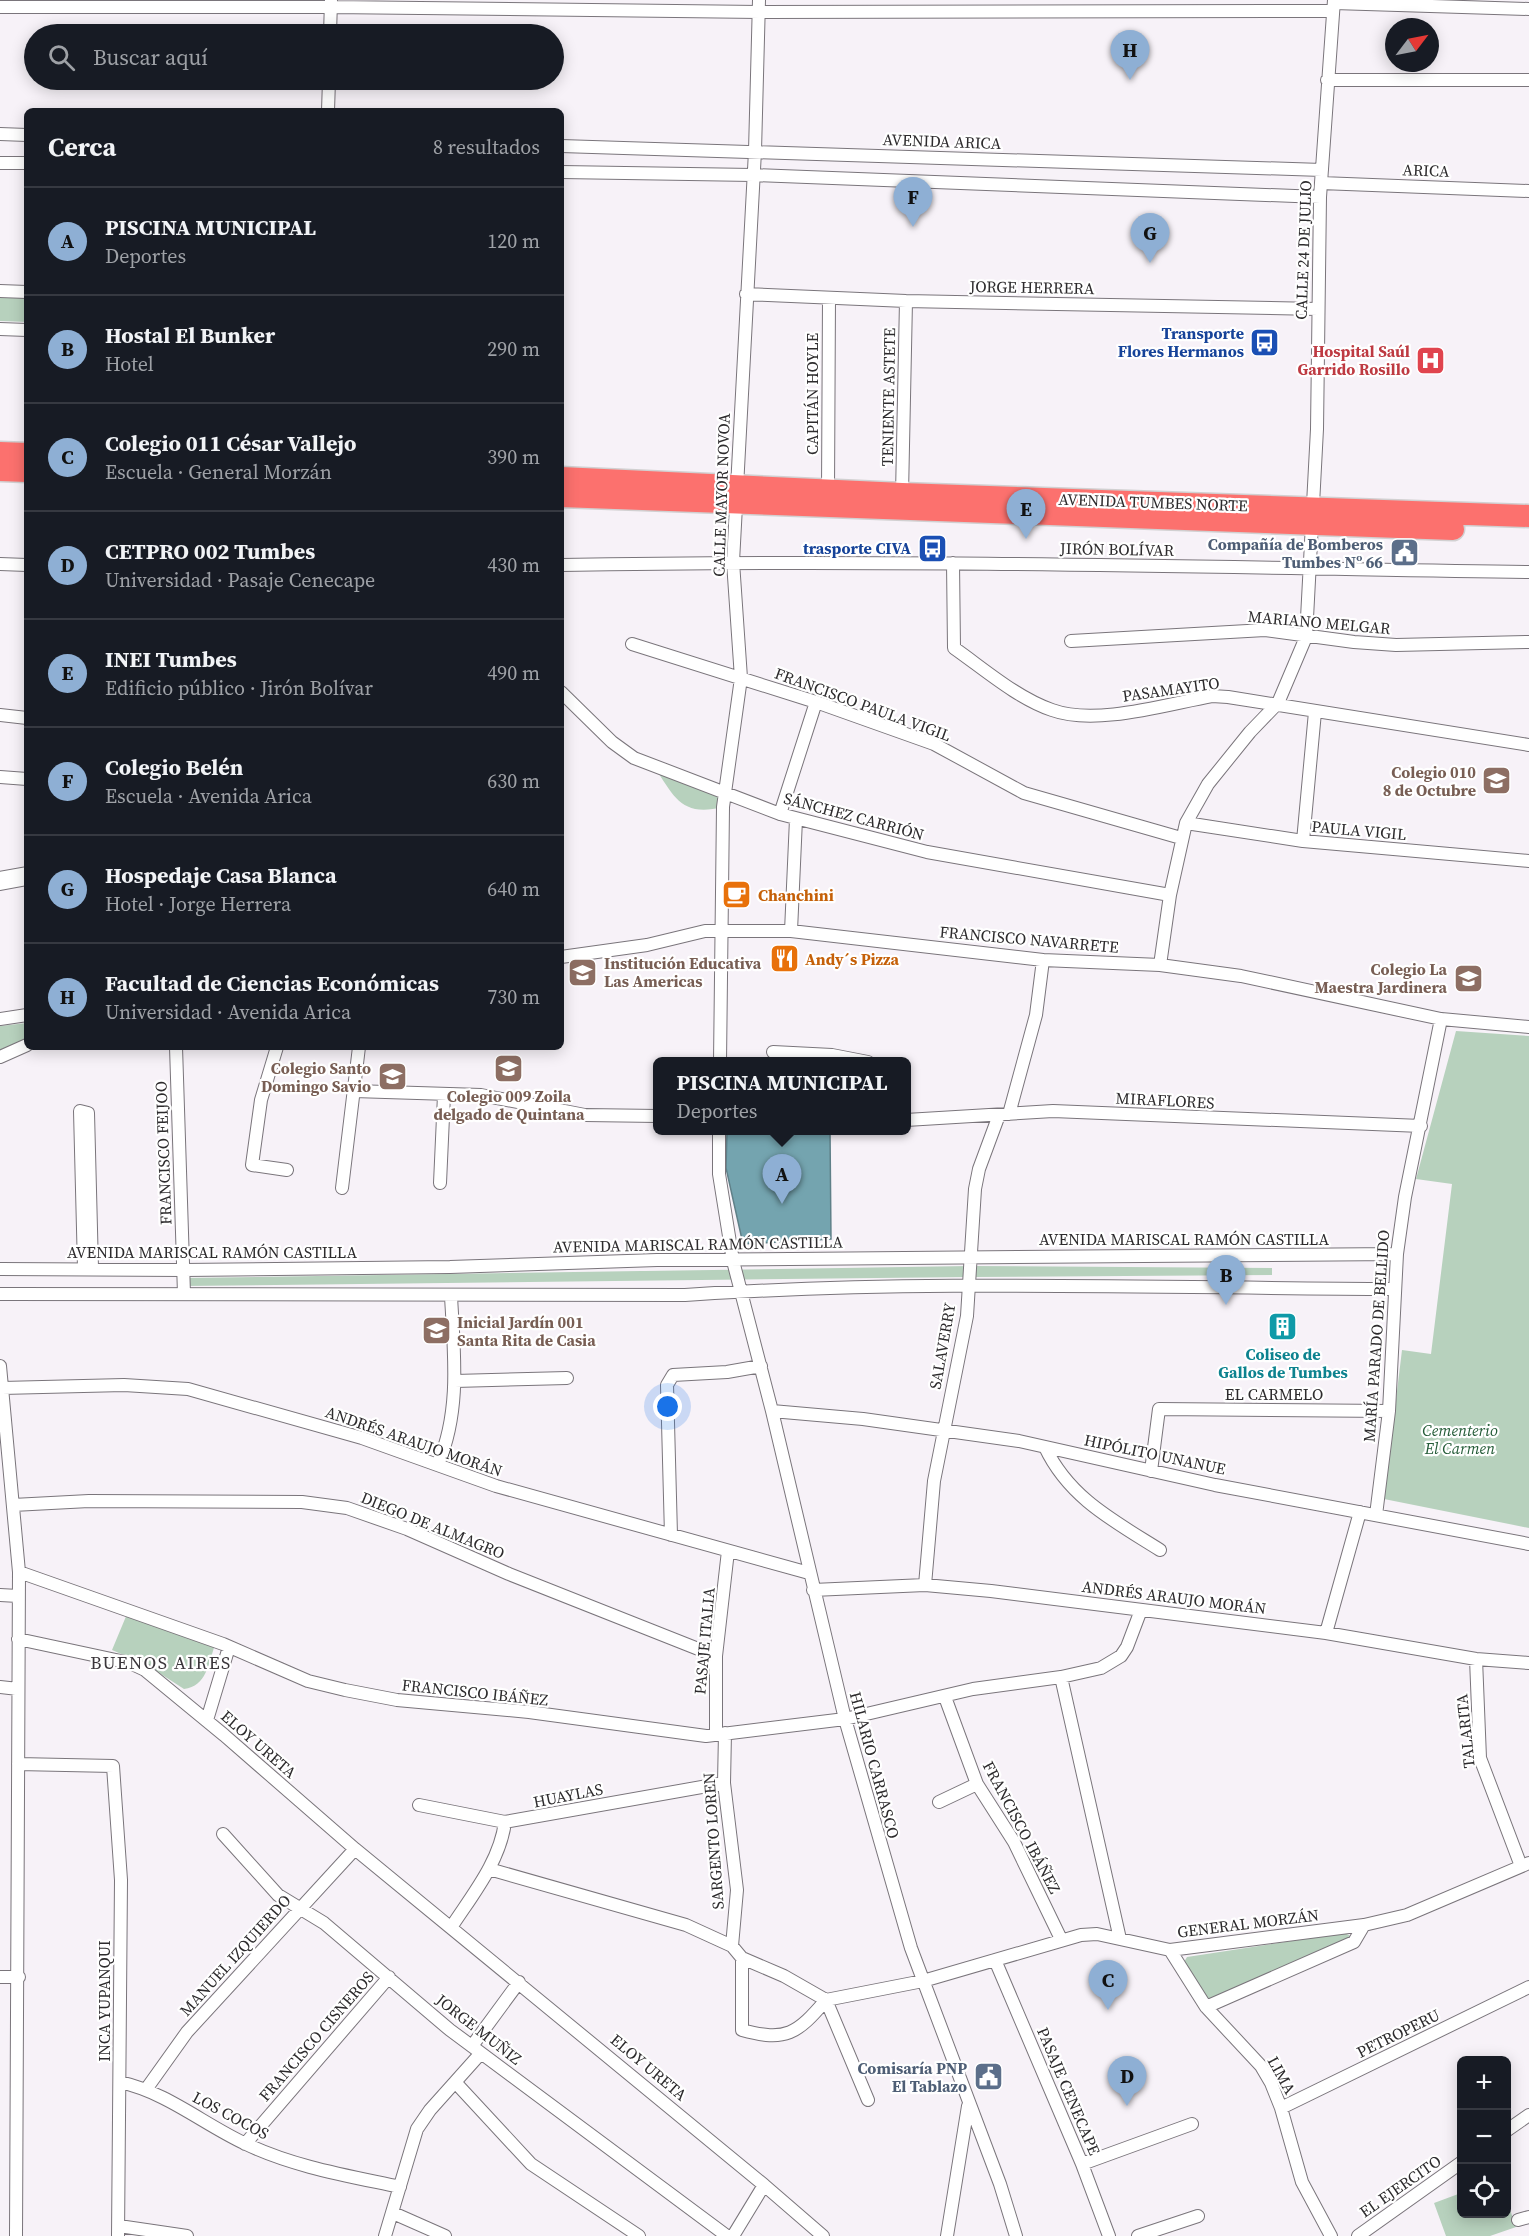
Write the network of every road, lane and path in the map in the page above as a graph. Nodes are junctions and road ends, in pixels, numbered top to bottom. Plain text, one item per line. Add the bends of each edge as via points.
1 (331, 3) edge
2 (1334, 4) edge
3 (759, 6) edge
4 (0, 7) edge
5 (1529, 9) edge
6 (330, 24) edge
7 (1529, 80) edge
8 (1327, 81) junction
9 (329, 90) edge
10 (328, 108) edge
11 (0, 134) edge
12 (24, 135) edge
13 (564, 146) edge
14 (755, 152) junction
15 (0, 163) edge
16 (24, 163) edge
17 (564, 172) edge
18 (753, 175) junction
19 (1322, 177) junction
20 (1529, 191) edge
21 (1320, 197) junction
22 (0, 291) edge
23 (24, 292) edge
24 (746, 294) junction
25 (829, 298) junction
26 (906, 301) junction
27 (1318, 309) junction
28 (0, 329) edge
29 (24, 330) edge
30 (0, 453) edge
31 (24, 454) edge
32 (0, 470) edge
33 (24, 471) edge
34 (564, 478) edge
35 (828, 490) junction
36 (735, 494) junction
37 (902, 494) junction
38 (564, 496) edge
39 (1311, 516) junction
40 (1529, 516) edge
41 (1529, 531) edge
42 (733, 562) junction
43 (953, 563) junction
44 (0, 564) edge
45 (24, 565) edge
46 (564, 565) edge
47 (1309, 568) junction
48 (1529, 572) edge
49 (1306, 637) junction
50 (1071, 641) dead end
51 (1529, 642) edge
52 (632, 644) dead end
53 (741, 678) junction
54 (564, 695) edge
55 (816, 702) junction
56 (1278, 703) junction
57 (1315, 712) junction
58 (0, 715) edge
59 (24, 718) edge
60 (1529, 745) edge
61 (0, 777) edge
62 (24, 779) edge
63 (726, 794) junction
64 (780, 814) junction
65 (796, 819) junction
66 (1186, 823) junction
67 (1181, 838) junction
68 (1303, 842) junction
69 (1529, 861) edge
70 (24, 877) edge
71 (0, 881) edge
72 (1170, 896) junction
73 (722, 930) junction
74 (791, 931) junction
75 (564, 956) edge
76 (1043, 960) junction
77 (1160, 965) junction
78 (24, 1015) edge
79 (0, 1019) edge
80 (1441, 1019) junction
81 (1529, 1027) edge
82 (24, 1046) edge
83 (176, 1050) edge
84 (276, 1050) edge
85 (359, 1050) edge
86 (773, 1052) dead end
87 (0, 1057) edge
88 (720, 1057) edge
89 (846, 1057) edge
90 (354, 1091) junction
91 (444, 1095) junction
92 (1004, 1115) junction
93 (653, 1116) edge
94 (911, 1120) edge
95 (1421, 1126) junction
96 (719, 1135) edge
97 (287, 1170) dead end
98 (440, 1184) dead end
99 (342, 1188) dead end
100 (1396, 1254) junction
101 (969, 1256) junction
102 (733, 1261) junction
103 (88, 1268) junction
104 (0, 1269) edge
105 (184, 1270) junction
106 (968, 1287) junction
107 (1394, 1289) junction
108 (742, 1292) junction
109 (0, 1294) edge
110 (184, 1294) junction
111 (451, 1296) junction
112 (0, 1366) edge
113 (761, 1366) junction
114 (567, 1378) dead end
115 (455, 1381) junction
116 (2, 1388) junction
117 (772, 1411) junction
118 (1389, 1411) junction
119 (944, 1430) junction
120 (1046, 1447) junction
121 (438, 1464) junction
122 (1151, 1471) junction
123 (13, 1505) junction
124 (1360, 1512) junction
125 (1376, 1515) junction
126 (671, 1535) junction
127 (1529, 1544) edge
128 (1160, 1550) dead end
129 (728, 1551) junction
130 (19, 1572) junction
131 (809, 1573) junction
132 (925, 1585) junction
133 (813, 1590) junction
134 (0, 1595) edge
135 (18, 1596) junction
136 (1140, 1610) junction
137 (1326, 1633) junction
138 (18, 1639) junction
139 (229, 1647) junction
140 (716, 1656) junction
141 (1476, 1659) junction
142 (1529, 1664) edge
143 (1061, 1677) junction
144 (0, 1686) edge
145 (18, 1689) junction
146 (945, 1696) junction
147 (845, 1719) junction
148 (207, 1720) junction
149 (720, 1734) junction
150 (18, 1764) junction
151 (724, 1783) junction
152 (977, 1784) junction
153 (939, 1802) dead end
154 (419, 1805) dead end
155 (505, 1822) junction
156 (223, 1834) dead end
157 (355, 1849) junction
158 (1525, 1865) edge
159 (489, 1869) junction
160 (299, 1910) junction
161 (1364, 1925) junction
162 (452, 1926) junction
163 (1061, 1939) junction
164 (1120, 1939) junction
165 (732, 1946) junction
166 (1170, 1950) junction
167 (742, 1958) junction
168 (995, 1960) junction
169 (0, 1977) edge
170 (19, 1977) junction
171 (389, 1977) junction
172 (922, 1981) junction
173 (519, 1982) junction
174 (1529, 1987) edge
175 (826, 2000) junction
176 (1206, 2007) junction
177 (476, 2049) junction
178 (120, 2082) junction
179 (455, 2082) junction
180 (147, 2088) junction
181 (868, 2100) dead end
182 (969, 2105) junction
183 (1281, 2108) junction
184 (1529, 2115) edge
185 (1192, 2124) dead end
186 (1511, 2128) edge
187 (245, 2144) junction
188 (1083, 2164) junction
189 (1458, 2164) edge
190 (764, 2185) junction
191 (400, 2187) junction
192 (393, 2213) junction
193 (1198, 2216) dead end
194 (118, 2231) edge
195 (16, 2236) edge
196 (187, 2236) edge
197 (385, 2236) edge
198 (445, 2236) edge
199 (639, 2236) edge
200 (726, 2236) edge
201 (733, 2236) edge
202 (823, 2236) edge
203 (947, 2236) edge
204 (1016, 2236) edge
205 (1109, 2236) edge
206 (1138, 2236) edge
207 (1330, 2236) edge
208 (1358, 2236) edge

1 - 3 street
1 - 4 street
1 - 6 street
2 - 3 street
2 - 5 street
2 - 8 street, CALLE 24 DE JULIO
3 - 14 street, CALLE MAYOR NOVOA
7 - 8 street
8 - 19 street, CALLE 24 DE JULIO
9 - 10 street
11 - 12 street
13 - 14 street, AVENIDA ARICA
14 - 18 street, CALLE MAYOR NOVOA
14 - 19 street, AVENIDA ARICA
15 - 16 street
17 - 18 street
18 - 21 street
18 - 24 street, CALLE MAYOR NOVOA
19 - 20 street, ARICA
19 - 21 street, CALLE 24 DE JULIO
21 - 27 street, CALLE 24 DE JULIO
22 - 23 street
24 - 25 street, JORGE HERRERA
24 - 36 street, CALLE MAYOR NOVOA
25 - 26 street, JORGE HERRERA
25 - 35 street, CAPITÁN HOYLE
26 - 27 street, JORGE HERRERA
26 - 37 street, TENIENTE ASTETE
27 - 39 street, CALLE 24 DE JULIO via 1317,429
28 - 29 street
30 - 31 highway
32 - 33 highway
34 - 36 highway, AVENIDA TUMBES NORTE
35 - 36 highway, AVENIDA TUMBES NORTE
35 - 37 highway, AVENIDA TUMBES NORTE
36 - 38 highway, AVENIDA TUMBES NORTE
36 - 39 highway, AVENIDA TUMBES NORTE
36 - 42 street, CALLE MAYOR NOVOA
37 - 39 highway, AVENIDA TUMBES NORTE
39 - 40 highway, AVENIDA TUMBES NORTE
39 - 41 highway, AVENIDA TUMBES NORTE
39 - 47 street, CALLE 24 DE JULIO
42 - 43 street, JIRÓN BOLÍVAR
42 - 46 street, JIRÓN BOLÍVAR
42 - 53 street, CALLE MAYOR NOVOA
43 - 47 street, JIRÓN BOLÍVAR
43 - 56 street, PASAMAYITO via 954,648 1052,710 1120,713 1212,696
44 - 45 street
47 - 48 street, JIRÓN BOLÍVAR
47 - 49 street, CALLE 24 DE JULIO
49 - 50 street, MARIANO MELGAR via 1264,630
49 - 51 street, MARIANO MELGAR via 1396,645
49 - 56 street, CALLE 24 DE JULIO
52 - 53 street, FRANCISCO PAULA VIGIL
53 - 55 street, FRANCISCO PAULA VIGIL
53 - 63 street, CALLE MAYOR NOVOA
54 - 63 street, SÁNCHEZ CARRIÓN via 605,736 634,758
55 - 64 street
55 - 67 street, FRANCISCO PAULA VIGIL via 934,744 1024,793
56 - 57 street, PASAMAYITO
56 - 66 street, CALLE 24 DE JULIO via 1208,784
57 - 60 street, PASAMAYITO
57 - 68 street
58 - 59 street
61 - 62 street
63 - 64 street, SÁNCHEZ CARRIÓN
63 - 73 street, CALLE MAYOR NOVOA
64 - 65 street, SÁNCHEZ CARRIÓN
65 - 72 street, SÁNCHEZ CARRIÓN via 927,852
65 - 74 street
66 - 67 street, CALLE 24 DE JULIO
66 - 68 street, PAULA VIGIL
67 - 72 street, CALLE 24 DE JULIO
68 - 69 street, PAULA VIGIL
70 - 71 main road
72 - 77 street, CALLE 24 DE JULIO
73 - 74 street, FRANCISCO NAVARRETE
73 - 75 street, FRANCISCO NAVARRETE
73 - 88 street, CALLE MAYOR NOVOA
74 - 76 street, FRANCISCO NAVARRETE
76 - 77 street, FRANCISCO NAVARRETE
76 - 92 street, SALAVERRY via 1036,1015
77 - 80 street, FRANCISCO NAVARRETE via 1241,976
78 - 79 street
80 - 81 street, FRANCISCO NAVARRETE
80 - 95 street, MARÍA PARADO DE BELLIDO
82 - 87 street
83 - 105 street, FRANCISCO FEIJOO
84 - 97 street via 261,1100 252,1165
85 - 90 street
86 - 89 street
90 - 91 street
90 - 99 street
91 - 93 street via 508,1099 585,1115
91 - 98 street
92 - 94 street, MIRAFLORES
92 - 95 street, MIRAFLORES via 1053,1111
92 - 101 street, SALAVERRY via 979,1169
95 - 100 street, MARÍA PARADO DE BELLIDO
96 - 102 street via 719,1174
100 - 101 street, AVENIDA MARISCAL RAMÓN CASTILLA
100 - 107 street, MARÍA PARADO DE BELLIDO
101 - 102 street, AVENIDA MARISCAL RAMÓN CASTILLA
101 - 106 street, SALAVERRY
102 - 105 street, AVENIDA MARISCAL RAMÓN CASTILLA
102 - 108 street
103 - 103 street via 88,1113 80,1111
103 - 104 street, AVENIDA MARISCAL RAMÓN CASTILLA
103 - 105 street, AVENIDA MARISCAL RAMÓN CASTILLA
105 - 110 street, FRANCISCO FEIJOO
106 - 107 street
106 - 108 street
106 - 119 street, SALAVERRY via 967,1316
107 - 118 street, MARÍA PARADO DE BELLIDO
108 - 111 street
108 - 113 street, HILARIO CARRASCO
109 - 110 street
110 - 111 street
111 - 115 street
112 - 116 street
113 - 117 street, HILARIO CARRASCO
113 - 126 street via 673,1375 667,1385
114 - 115 street
115 - 121 street via 451,1424
116 - 121 street, ANDRÉS ARAUJO MORÁN via 124,1385 188,1389 362,1438
116 - 123 street
117 - 119 street, HIPÓLITO UNANUE
117 - 131 street, HILARIO CARRASCO
118 - 122 street, EL CARMELO via 1159,1410
118 - 125 street, MARÍA PARADO DE BELLIDO
119 - 120 street, HIPÓLITO UNANUE
119 - 132 street, SALAVERRY via 934,1481
120 - 122 street, HIPÓLITO UNANUE
120 - 128 street via 1055,1467 1075,1492
121 - 126 street, ANDRÉS ARAUJO MORÁN via 496,1486
122 - 124 street, HIPÓLITO UNANUE
123 - 130 street
123 - 140 street, DIEGO DE ALMAGRO via 89,1501 302,1502 347,1508
124 - 125 street, HIPÓLITO UNANUE
124 - 137 street
125 - 127 street, HIPÓLITO UNANUE
126 - 129 street, ANDRÉS ARAUJO MORÁN
129 - 131 street, ANDRÉS ARAUJO MORÁN
129 - 140 street, PASAJE ITALIA
130 - 135 street
130 - 139 street, FRANCISCO IBÁÑEZ
131 - 133 street, HILARIO CARRASCO
132 - 133 street, ANDRÉS ARAUJO MORÁN
132 - 136 street, ANDRÉS ARAUJO MORÁN
133 - 147 street, HILARIO CARRASCO
134 - 135 street
135 - 138 street
136 - 137 street, ANDRÉS ARAUJO MORÁN
136 - 143 street, FRANCISCO IBÁÑEZ via 1121,1656 1101,1668
137 - 141 street, ANDRÉS ARAUJO MORÁN
138 - 145 street
138 - 148 street, ELOY URETA via 130,1663 145,1670
139 - 148 street
139 - 149 street, FRANCISCO IBÁÑEZ via 308,1681 370,1696 706,1736
140 - 149 street, PASAJE ITALIA
141 - 142 street, ANDRÉS ARAUJO MORÁN
141 - 158 street, TALARITA via 1480,1758
143 - 146 street, FRANCISCO IBÁÑEZ
143 - 164 street
144 - 145 street
145 - 150 street
146 - 147 street, FRANCISCO IBÁÑEZ
146 - 152 street, FRANCISCO IBÁÑEZ
147 - 149 street, FRANCISCO IBÁÑEZ
147 - 172 street, HILARIO CARRASCO
148 - 157 street, ELOY URETA
149 - 151 street, SARGENTO LOREN
150 - 170 street
150 - 178 street, INCA YUPANQUI via 113,1766 121,1880
151 - 155 street, HUAYLAS
151 - 165 street, SARGENTO LOREN via 737,1890
152 - 153 street
152 - 163 street, FRANCISCO IBÁÑEZ via 1014,1842
154 - 155 street, HUAYLAS
155 - 159 street
156 - 160 street, JORGE MUÑIZ via 278,1895
157 - 160 street, MANUEL IZQUIERDO
157 - 162 street, ELOY URETA
158 - 161 street, GENERAL MORZÁN via 1407,1914
159 - 162 street
159 - 165 street via 643,1910 686,1924
160 - 171 street, JORGE MUÑIZ via 324,1923
160 - 180 street, MANUEL IZQUIERDO via 187,2032
161 - 166 street, GENERAL MORZÁN
161 - 176 street via 1354,1942
162 - 173 street, ELOY URETA
163 - 164 street, GENERAL MORZÁN via 1097,1934
163 - 168 street, GENERAL MORZÁN
164 - 166 street, GENERAL MORZÁN
165 - 167 street
166 - 176 street, LIMA
167 - 175 street
167 - 175 street via 742,2030 769,2037 781,2035 807,2022
168 - 172 street, GENERAL MORZÁN
168 - 188 street, PASAJE CENECAPE
169 - 170 street
170 - 195 street
171 - 177 street, JORGE MUÑIZ
171 - 187 street, FRANCISCO CISNEROS
172 - 175 street, GENERAL MORZÁN
172 - 182 street, HILARIO CARRASCO
173 - 177 street
173 - 190 street, ELOY URETA
174 - 183 street, PETROPERU
175 - 181 street
176 - 183 street, LIMA via 1261,2066
177 - 179 street
177 - 200 street, JORGE MUÑIZ
178 - 180 street, LOS COCOS
178 - 194 street, INCA YUPANQUI
179 - 191 street via 417,2129
179 - 199 street via 531,2164
180 - 187 street, LOS COCOS
182 - 203 street
182 - 204 street, HILARIO CARRASCO
183 - 207 street, LIMA via 1302,2182
184 - 186 street
185 - 188 street
187 - 191 street, LOS COCOS via 303,2164
188 - 205 street, PASAJE CENECAPE
189 - 208 street, EL EJERCITO
190 - 201 street
190 - 202 street, ELOY URETA
191 - 192 street
192 - 197 street
192 - 198 street
193 - 206 street
194 - 196 street

